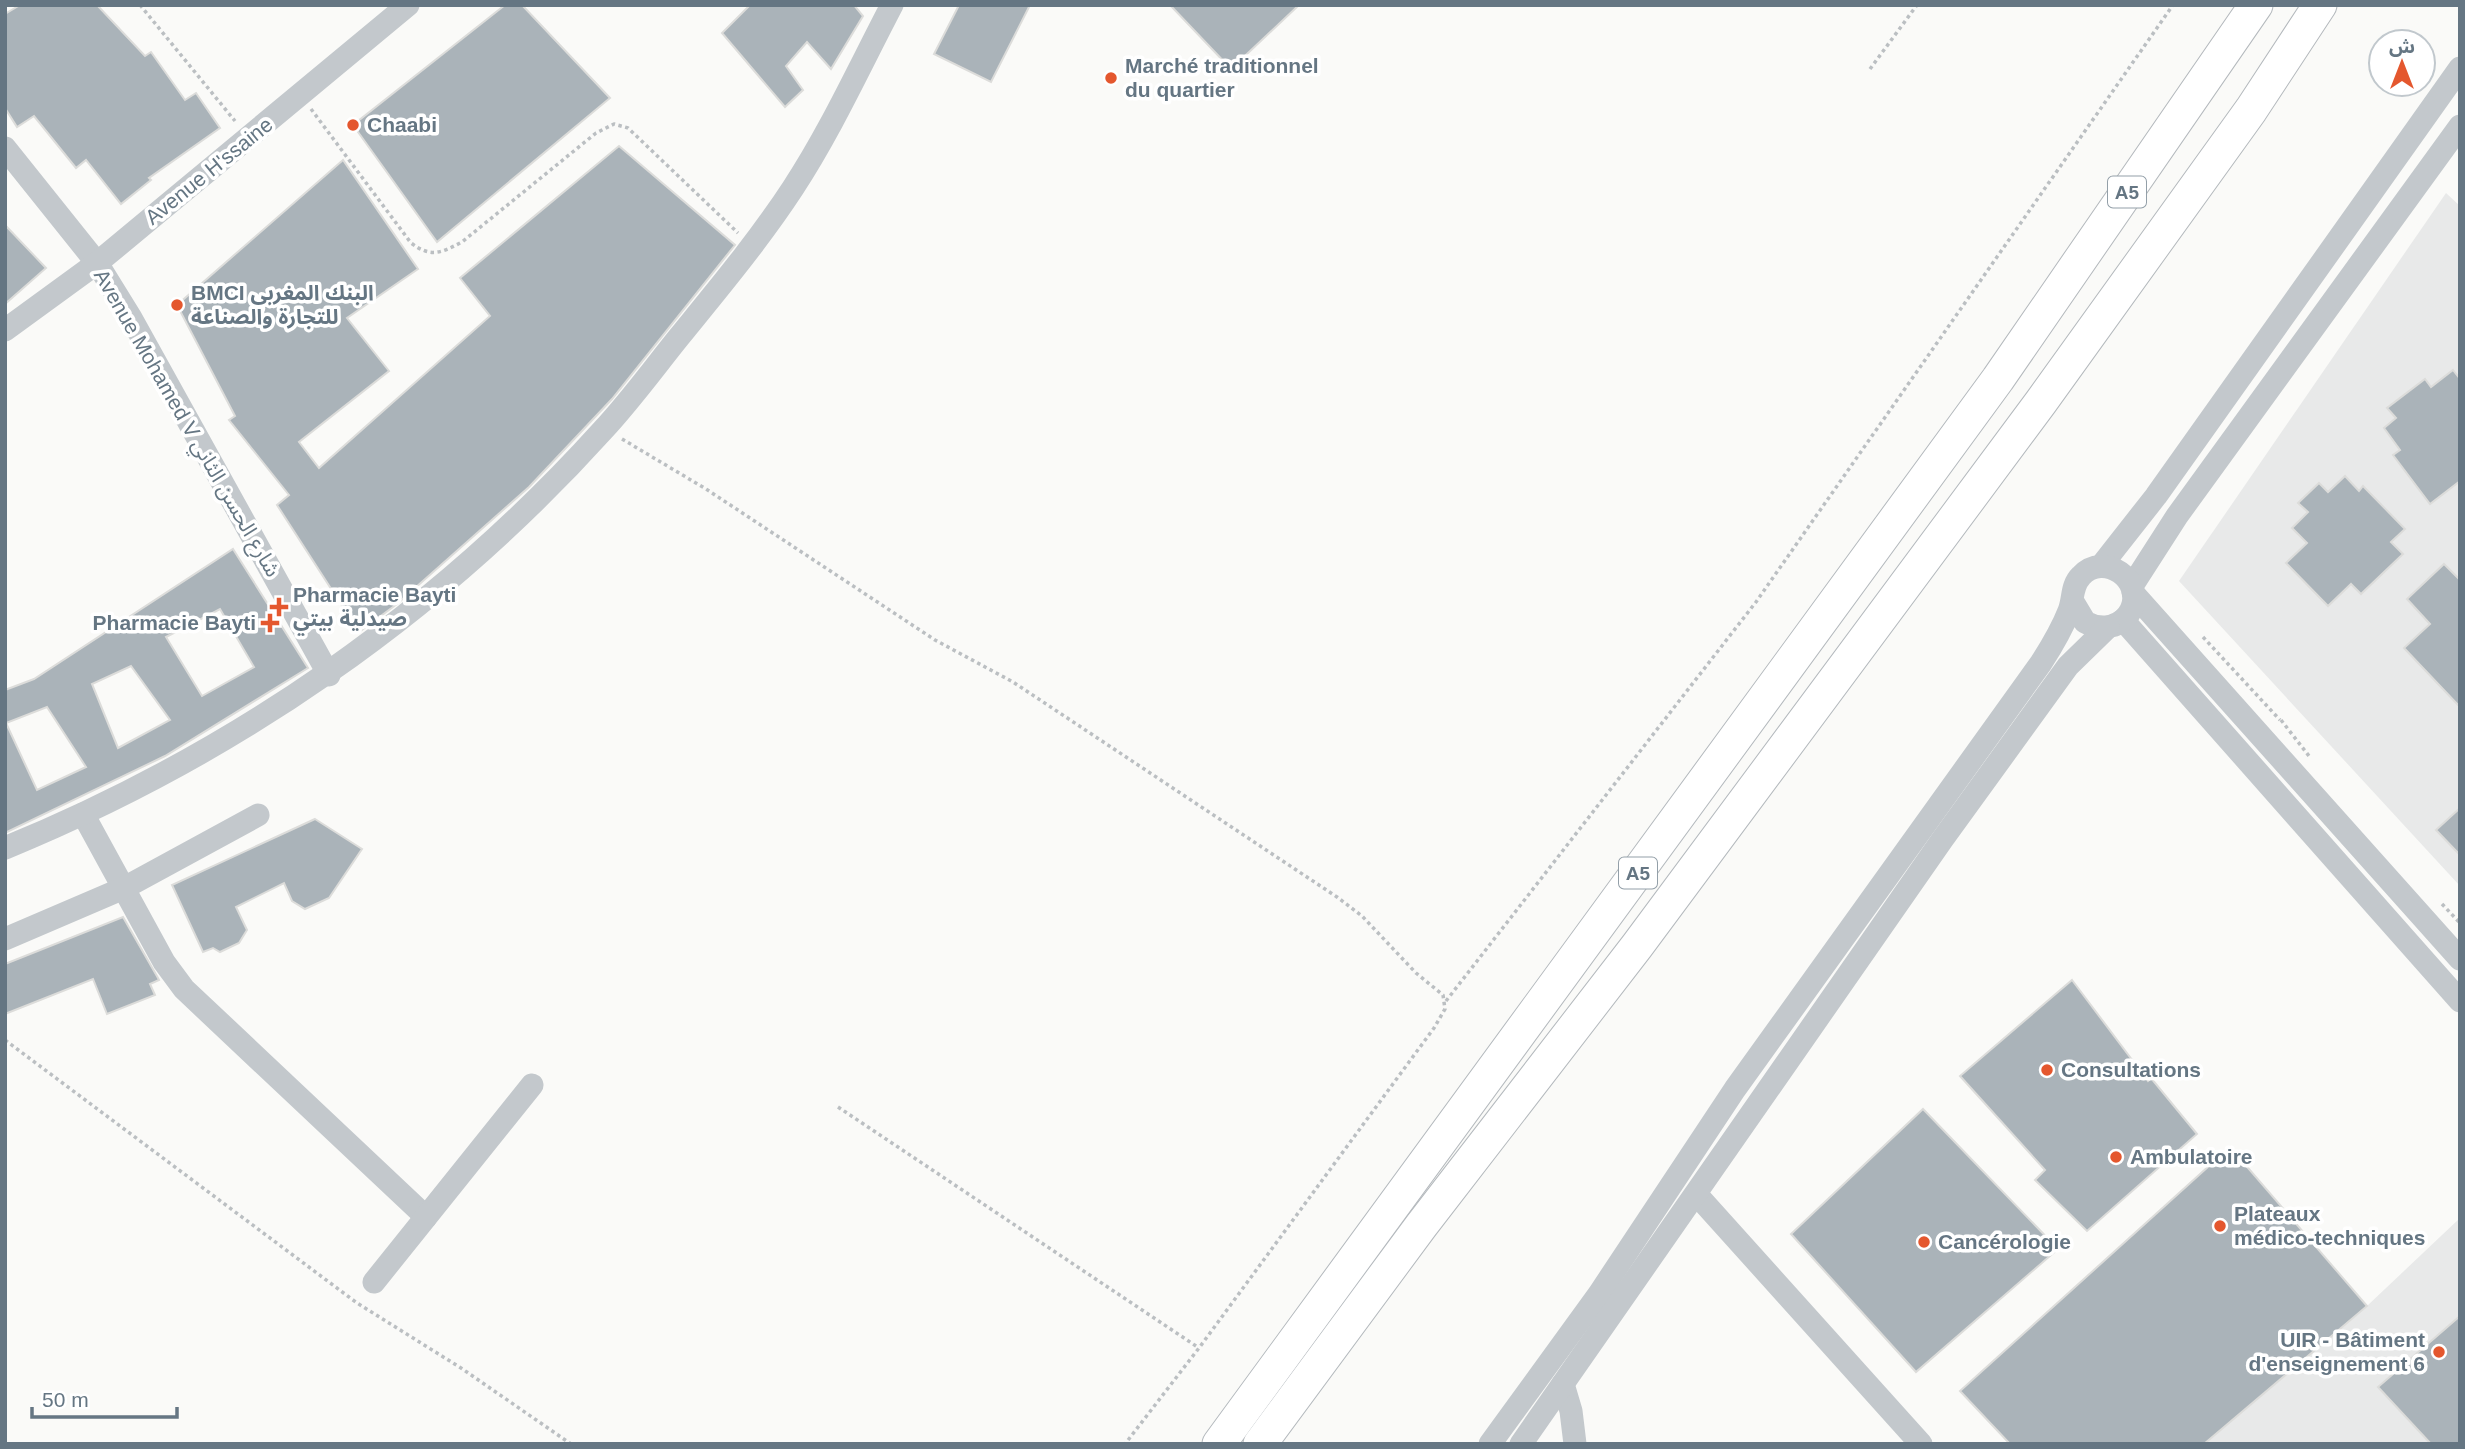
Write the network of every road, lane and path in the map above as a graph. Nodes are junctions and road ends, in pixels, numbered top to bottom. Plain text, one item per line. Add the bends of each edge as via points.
1 (140, 5) edge
2 (408, 5) edge
3 (892, 5) edge
4 (1917, 5) edge
5 (2174, 5) edge
6 (2256, 5) edge
7 (2320, 5) edge
8 (2460, 68) edge
9 (1870, 69) dead end
10 (301, 96) junction
11 (2460, 126) edge
12 (250, 139) junction
13 (5, 148) edge
14 (751, 247) junction
15 (97, 263) junction
16 (5, 330) edge
17 (605, 428) junction
18 (2101, 566) junction
19 (2133, 590) junction
20 (2073, 602) junction
21 (2116, 624) junction
22 (328, 675) junction
23 (83, 814) junction
24 (258, 815) dead end
25 (5, 848) edge
26 (124, 888) junction
27 (5, 939) edge
28 (1637, 946) junction
29 (2460, 959) edge
30 (1446, 1001) junction
31 (2460, 1001) edge
32 (5, 1040) edge
33 (532, 1086) dead end
34 (838, 1107) dead end
35 (1697, 1195) junction
36 (426, 1217) junction
37 (374, 1282) dead end
38 (1199, 1348) junction
39 (1276, 1366) junction
40 (1563, 1384) junction
41 (571, 1444) edge
42 (1125, 1444) edge
43 (1202, 1444) edge
44 (1219, 1444) edge
45 (1260, 1444) edge
46 (1289, 1444) edge
47 (1490, 1444) edge
48 (1521, 1444) edge
49 (1576, 1444) edge
50 (1921, 1444) edge

1 - 12 path
2 - 10 street, Avenue H'ssaine
3 - 14 street via 815,152
4 - 9 path
5 - 30 path via 1756,602
6 - 39 highway, A5 via 1998,379
7 - 28 highway, A5 via 2251,110 2041,402
8 - 18 street via 2156,496
10 - 12 street, Avenue H'ssaine
10 - 14 path via 411,243 430,254 441,254 462,242 596,133 614,124 628,128
11 - 19 street via 2177,516
12 - 15 street, Avenue H'ssaine
13 - 15 street, Avenue Mohamed V شارع الحسن الثاني
14 - 17 street
15 - 16 street, Avenue H'ssaine
15 - 22 street, Avenue Mohamed V شارع الحسن الثاني
17 - 22 street via 454,575
17 - 30 path via 935,640 1013,682 1337,897 1362,916
18 - 19 street via 2120,572
18 - 20 street via 2079,578
19 - 21 street via 2130,612
19 - 29 street
20 - 21 street via 2085,622
20 - 47 street via 2041,663 1743,1078 1599,1294
21 - 31 street
21 - 35 street via 2068,666 1826,1004
22 - 23 street via 220,742
23 - 25 street
23 - 26 street
24 - 26 street
26 - 27 street
26 - 36 street via 184,989
28 - 45 highway, A5
28 - 46 highway via 1618,998 1466,1197
30 - 38 path via 1434,1028
32 - 41 path via 357,1303
33 - 36 street
34 - 38 path
35 - 40 street
35 - 50 street
36 - 37 street
38 - 42 path
39 - 43 highway
39 - 44 highway, A5
40 - 48 street
40 - 49 street

